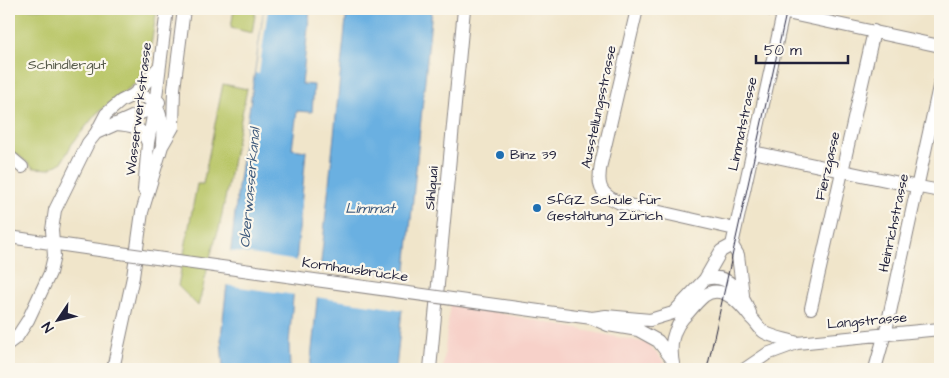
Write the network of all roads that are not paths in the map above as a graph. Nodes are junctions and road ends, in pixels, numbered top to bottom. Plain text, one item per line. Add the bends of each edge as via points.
1 (167, 9) edge
2 (184, 9) edge
3 (464, 9) edge
4 (636, 9) edge
5 (768, 9) edge
6 (784, 10) edge
7 (874, 31) junction
8 (940, 46) edge
9 (159, 68) junction
10 (940, 82) edge
11 (174, 89) junction
12 (133, 95) junction
13 (155, 105) junction
14 (115, 124) junction
15 (96, 133) junction
16 (148, 143) junction
17 (162, 146) junction
18 (753, 152) junction
19 (9, 156) edge
20 (22, 167) dead end
21 (842, 171) junction
22 (917, 186) junction
23 (940, 191) edge
24 (142, 212) junction
25 (736, 229) junction
26 (9, 237) edge
27 (54, 242) junction
28 (732, 245) junction
29 (705, 279) junction
30 (743, 296) junction
31 (811, 308) dead end
32 (592, 318) junction
33 (752, 318) junction
34 (940, 329) edge
35 (884, 334) junction
36 (9, 343) edge
37 (797, 343) junction
38 (675, 366) edge
39 (113, 369) edge
40 (430, 369) edge
41 (745, 369) edge
42 (875, 369) edge

1 - 9 street, Wasserwerkstrasse
2 - 11 street, Wasserwerkstrasse
3 - 40 street, Sihlquai
4 - 25 street, Ausstellungsstrasse via 598,183 610,199 620,203
5 - 6 street
6 - 7 street
6 - 18 street, Limmatstrasse
7 - 8 street
7 - 21 street, Fierzgasse
9 - 12 street
9 - 13 street, Wasserwerkstrasse
10 - 22 street, Heinrichstrasse
11 - 13 street
11 - 17 street, Wasserwerkstrasse via 173,127
12 - 13 street via 146,97
12 - 15 street via 106,114
13 - 14 street
13 - 16 street, Wasserwerkstrasse
13 - 17 street via 163,126
14 - 15 street
14 - 16 street via 135,126
15 - 27 street via 55,210
16 - 24 street, Wasserwerkstrasse
17 - 24 street, Wasserwerkstrasse
18 - 21 street
18 - 25 street, Limmatstrasse
19 - 20 street
21 - 22 street
21 - 31 street, Fierzgasse
22 - 23 street
22 - 35 street, Heinrichstrasse
24 - 39 street, Wasserwerkstrasse via 133,277
25 - 28 street, Limmatstrasse
26 - 27 street, Kornhausbrücke
27 - 32 street, Kornhausbrücke, bridge
27 - 36 street via 50,273 39,300 17,336
28 - 29 street via 721,251
28 - 30 street via 738,255
29 - 30 street via 715,277 730,283
29 - 32 street via 680,307 662,317 650,320
30 - 33 street
32 - 38 street via 646,333 658,341
33 - 37 street via 762,331
33 - 38 street via 724,293 707,294 679,322 672,339
34 - 35 street, Langstrasse
35 - 37 street, Langstrasse
35 - 42 street, Heinrichstrasse
37 - 41 street via 767,354

